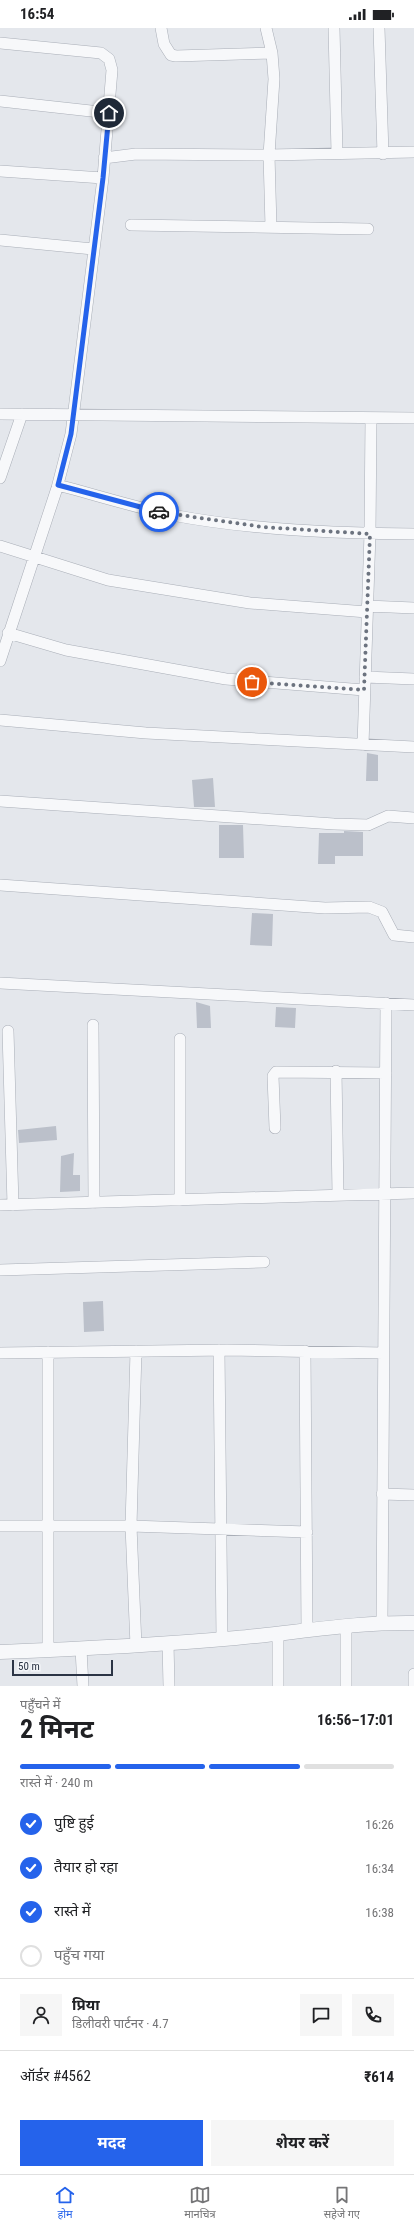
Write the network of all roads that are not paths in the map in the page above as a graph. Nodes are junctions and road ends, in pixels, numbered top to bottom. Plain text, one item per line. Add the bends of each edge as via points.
1 (161, 28) edge
2 (266, 28) edge
3 (334, 28) edge
4 (379, 28) edge
5 (0, 43) edge
6 (272, 53) junction
7 (0, 101) edge
8 (109, 113) junction
9 (414, 152) edge
10 (336, 153) junction
11 (383, 154) junction
12 (269, 155) junction
13 (104, 158) junction
14 (0, 172) edge
15 (103, 178) junction
16 (131, 225) dead end
17 (271, 227) junction
18 (368, 229) dead end
19 (0, 240) edge
20 (93, 249) junction
21 (0, 414) edge
22 (22, 414) junction
23 (73, 415) junction
24 (371, 418) junction
25 (414, 418) edge
26 (0, 478) edge
27 (58, 485) junction
28 (370, 534) junction
29 (414, 534) edge
30 (0, 546) edge
31 (35, 557) junction
32 (414, 608) edge
33 (367, 609) junction
34 (8, 633) junction
35 (0, 661) edge
36 (365, 677) junction
37 (414, 678) edge
38 (364, 690) junction
39 (0, 720) edge
40 (363, 745) junction
41 (414, 747) edge
42 (0, 801) edge
43 (414, 818) edge
44 (0, 885) edge
45 (414, 937) edge
46 (0, 983) edge
47 (386, 1003) junction
48 (414, 1005) edge
49 (93, 1025) dead end
50 (8, 1031) dead end
51 (180, 1039) dead end
52 (336, 1071) junction
53 (386, 1073) junction
54 (275, 1128) dead end
55 (414, 1193) edge
56 (385, 1194) junction
57 (338, 1195) junction
58 (180, 1200) junction
59 (94, 1202) junction
60 (0, 1205) edge
61 (13, 1205) junction
62 (264, 1262) dead end
63 (0, 1270) edge
64 (219, 1350) junction
65 (136, 1351) junction
66 (305, 1351) junction
67 (48, 1352) junction
68 (0, 1353) edge
69 (383, 1353) junction
70 (382, 1494) junction
71 (414, 1494) edge
72 (0, 1526) edge
73 (49, 1526) junction
74 (131, 1526) junction
75 (222, 1529) junction
76 (307, 1532) junction
77 (382, 1622) junction
78 (414, 1623) edge
79 (346, 1626) junction
80 (307, 1630) junction
81 (278, 1634) junction
82 (222, 1639) junction
83 (168, 1643) junction
84 (136, 1646) junction
85 (81, 1649) junction
86 (48, 1650) junction
87 (0, 1652) edge
88 (414, 1674) edge
89 (84, 1686) edge
90 (169, 1686) edge
91 (278, 1686) edge
92 (346, 1686) edge
93 (414, 1686) edge

1 - 6 street via 171,55
2 - 6 street
3 - 10 street
4 - 11 street
5 - 8 street via 101,53 109,60 112,70
6 - 12 street via 274,78
7 - 8 street
8 - 13 street
9 - 11 street
10 - 11 street
10 - 12 street
12 - 13 street via 136,154
12 - 17 street
13 - 15 street
14 - 15 street
15 - 20 street
16 - 17 street
17 - 18 street
19 - 20 street
20 - 23 street
21 - 22 street
22 - 23 street
22 - 26 street
23 - 24 street
23 - 27 street via 71,434
24 - 25 street
24 - 28 street
27 - 28 street via 173,515 263,527
27 - 31 street
28 - 29 street
28 - 33 street
30 - 31 street
31 - 33 street via 108,580 250,603
31 - 34 street
32 - 33 street
33 - 36 street
34 - 35 street
34 - 38 street via 79,653 226,679
36 - 37 street
36 - 38 street
38 - 40 street
39 - 40 street via 146,733
40 - 41 street
42 - 43 street via 334,824 368,825 388,816
44 - 45 street via 325,908 369,907 382,912 394,934
46 - 47 street
47 - 48 street
47 - 53 street
49 - 59 street
50 - 61 street
51 - 58 street
52 - 53 street
52 - 54 street via 274,1073
52 - 57 street
53 - 56 street
55 - 56 street
56 - 57 street
56 - 69 street
57 - 58 street
58 - 59 street
59 - 61 street
60 - 61 street
62 - 63 street
64 - 65 street
64 - 66 street
64 - 75 street
65 - 67 street
65 - 74 street
66 - 69 street
66 - 76 street
67 - 68 street
67 - 73 street
69 - 70 street
70 - 71 street
70 - 77 street
72 - 73 street
73 - 74 street
73 - 86 street
74 - 75 street
74 - 84 street
75 - 76 street
75 - 82 street
76 - 80 street
77 - 78 street
77 - 79 street
79 - 80 street
79 - 92 street
80 - 81 street
81 - 82 street
81 - 91 street
82 - 83 street
83 - 84 street
83 - 90 street
84 - 85 street
85 - 86 street
85 - 89 street
86 - 87 street
88 - 93 street

